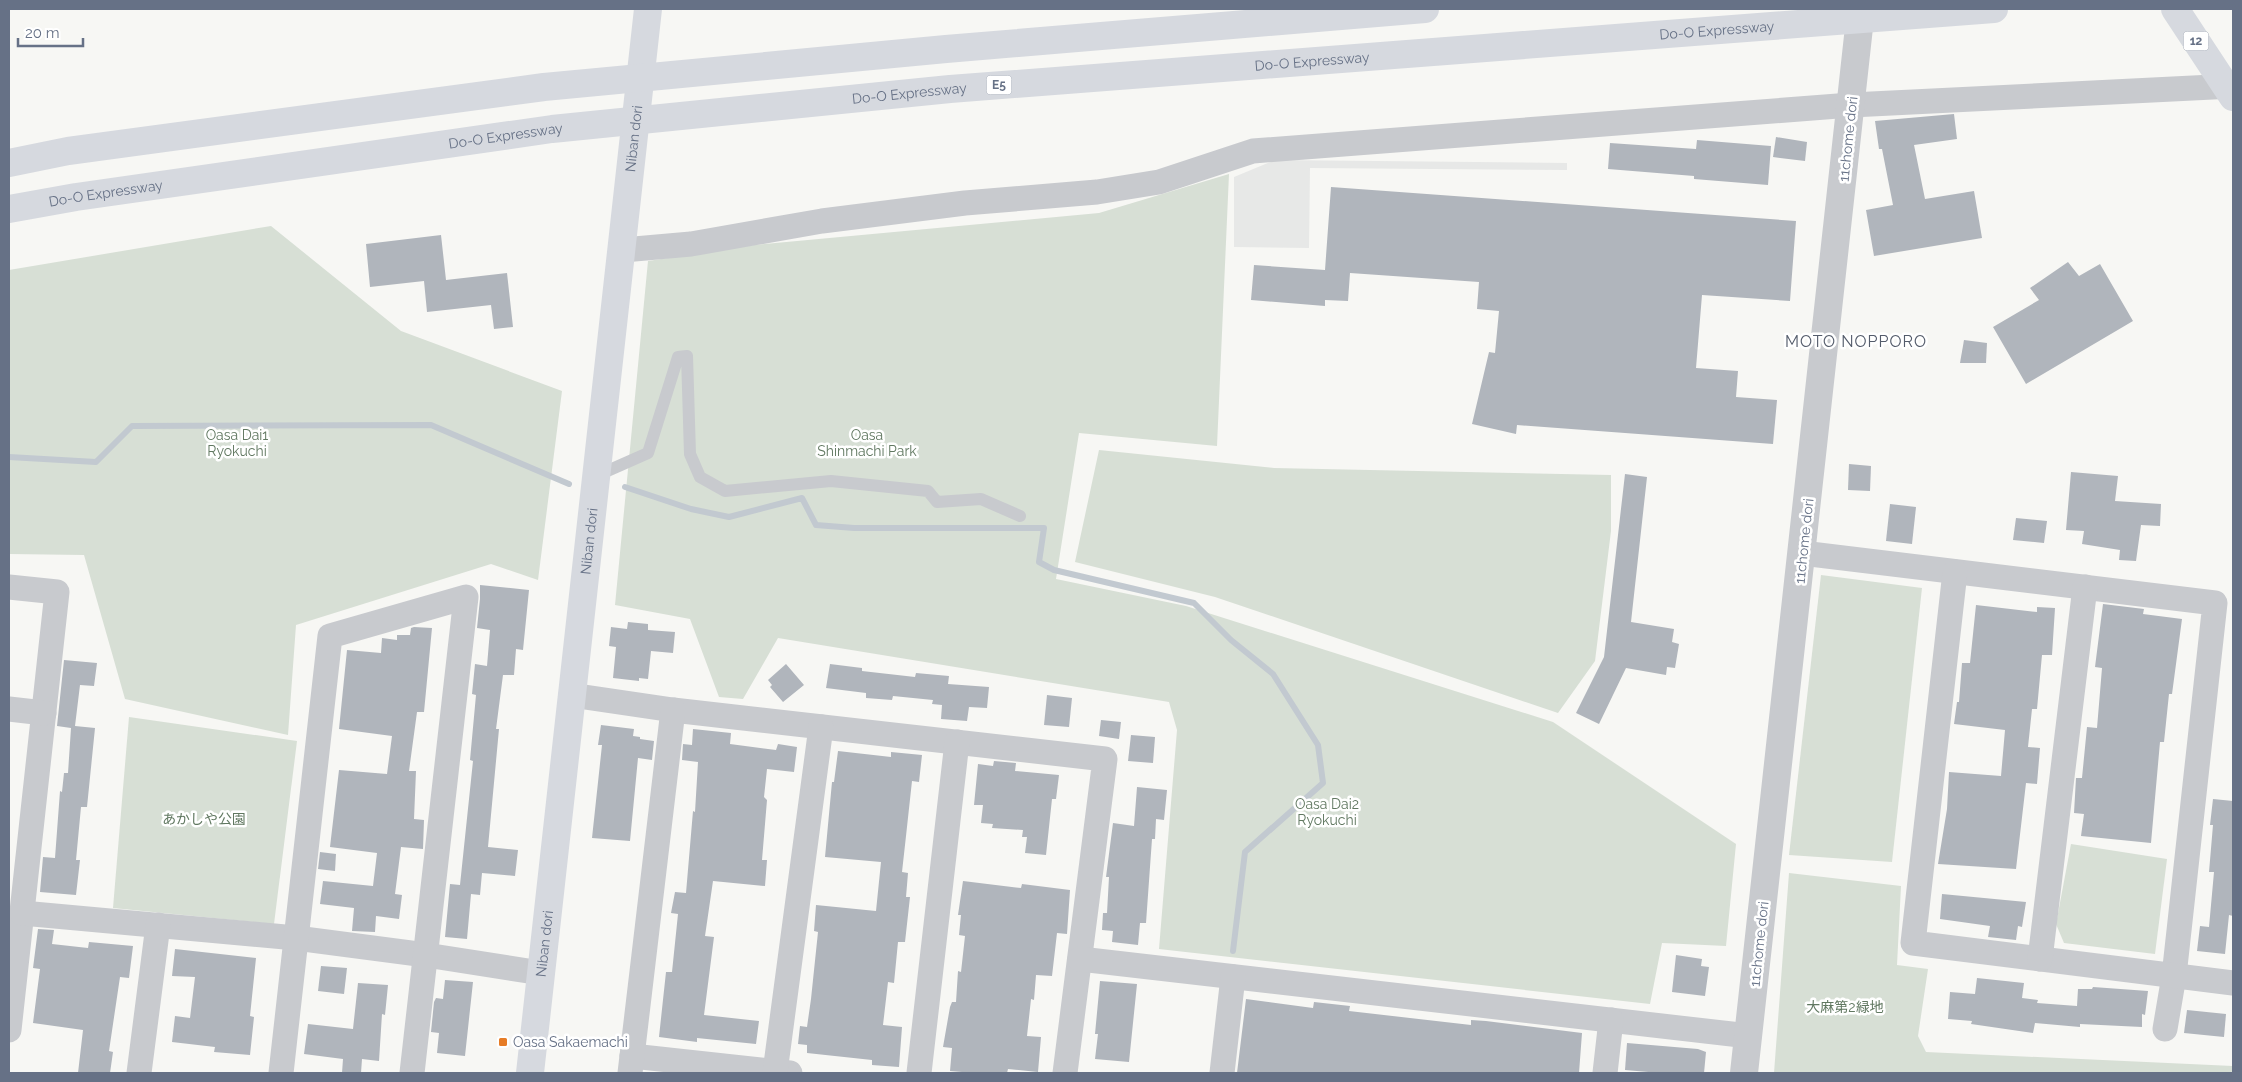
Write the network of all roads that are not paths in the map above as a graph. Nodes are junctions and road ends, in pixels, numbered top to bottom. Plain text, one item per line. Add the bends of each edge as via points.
1 (648, 9) edge
2 (1425, 9) edge
3 (1861, 9) edge
4 (1994, 9) edge
5 (2175, 9) edge
6 (2228, 86) edge
7 (1852, 105) junction
8 (9, 162) edge
9 (9, 209) edge
10 (624, 237) junction
11 (596, 476) junction
12 (1020, 516) dead end
13 (1802, 553) junction
14 (1955, 572) junction
15 (9, 587) edge
16 (2085, 587) junction
17 (571, 695) junction
18 (9, 710) edge
19 (673, 710) junction
20 (44, 713) junction
21 (821, 727) junction
22 (957, 742) junction
23 (22, 912) junction
24 (158, 926) junction
25 (296, 938) junction
26 (426, 955) junction
27 (1080, 959) junction
28 (2040, 959) junction
29 (541, 973) junction
30 (2174, 976) junction
31 (1233, 977) junction
32 (2233, 983) edge
33 (1611, 1020) junction
34 (2165, 1029) dead end
35 (9, 1030) edge
36 (1749, 1036) junction
37 (631, 1065) edge
38 (782, 1072) edge
39 (139, 1073) edge
40 (281, 1073) edge
41 (412, 1073) edge
42 (530, 1073) edge
43 (919, 1073) edge
44 (1065, 1073) edge
45 (1222, 1073) edge
46 (1605, 1073) edge
47 (1744, 1073) edge

1 - 10 main road, Niban dori
2 - 8 main road via 544,87 68,151
3 - 7 street, 11chome dori
4 - 9 main road, Do-O Expressway / E5 via 902,94 552,129
5 - 6 main road, 12
6 - 7 street
7 - 10 street via 1254,151 1159,182 1097,192 956,204 822,221 691,244
7 - 13 street, 11chome dori
10 - 11 main road, Niban dori
11 - 12 lane via 648,453 678,357 688,356 690,454 700,477 725,491 830,481 928,491 937,502 981,499
11 - 17 main road, Niban dori
13 - 14 street
13 - 36 street, 11chome dori
14 - 16 street
14 - 28 street via 1913,943
15 - 20 street via 57,592
16 - 28 street
16 - 30 street via 2215,603
17 - 19 street
17 - 29 main road, Niban dori
18 - 20 street
19 - 21 street
19 - 37 street
20 - 23 street
21 - 22 street
21 - 38 street
22 - 27 street via 1105,759
22 - 43 street
23 - 24 street
23 - 35 street
24 - 25 street
24 - 39 street
25 - 26 street
25 - 26 street via 330,636 466,597
25 - 40 street
26 - 29 street
26 - 41 street
27 - 31 street
27 - 44 street
28 - 30 street
29 - 42 main road, Niban dori
30 - 32 street
30 - 34 street
31 - 33 street
31 - 45 street
33 - 36 street
33 - 46 street
36 - 47 street, 11chome dori
37 - 38 street

